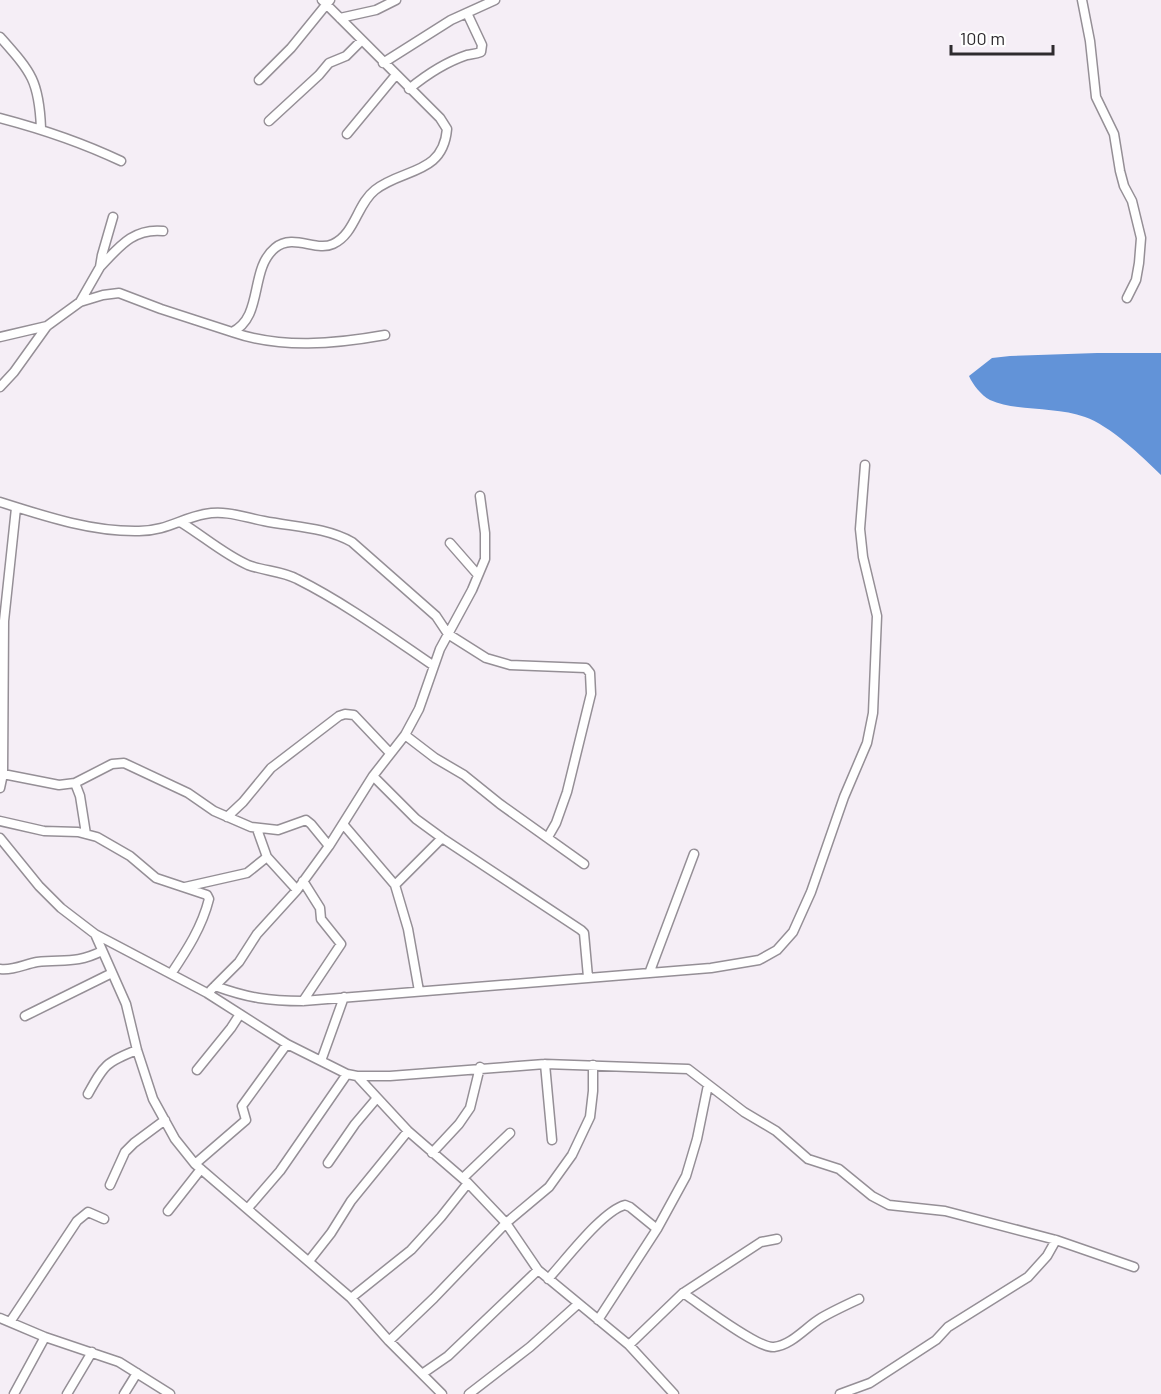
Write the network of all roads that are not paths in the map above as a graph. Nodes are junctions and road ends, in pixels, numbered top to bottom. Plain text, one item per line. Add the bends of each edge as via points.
1 (396, 0) edge
2 (495, 0) edge
3 (1082, 0) edge
4 (326, 1) edge
5 (467, 13) junction
6 (340, 18) junction
7 (0, 37) edge
8 (362, 40) junction
9 (383, 63) junction
10 (395, 75) junction
11 (259, 80) dead end
12 (409, 89) junction
13 (0, 118) edge
14 (269, 121) dead end
15 (41, 128) junction
16 (347, 134) dead end
17 (121, 161) dead end
18 (113, 217) dead end
19 (163, 231) dead end
20 (100, 267) junction
21 (1127, 298) dead end
22 (80, 302) junction
23 (47, 326) junction
24 (232, 332) junction
25 (385, 335) dead end
26 (0, 337) edge
27 (0, 387) edge
28 (865, 465) dead end
29 (480, 496) dead end
30 (0, 502) edge
31 (16, 508) junction
32 (182, 522) junction
33 (450, 543) dead end
34 (478, 575) junction
35 (448, 634) junction
36 (434, 666) junction
37 (405, 735) junction
38 (390, 753) junction
39 (3, 774) junction
40 (373, 776) junction
41 (75, 783) junction
42 (0, 788) edge
43 (227, 817) junction
44 (0, 821) edge
45 (343, 824) junction
46 (257, 829) junction
47 (86, 834) junction
48 (548, 837) junction
49 (0, 838) edge
50 (442, 838) junction
51 (329, 846) junction
52 (694, 854) dead end
53 (267, 857) junction
54 (584, 864) dead end
55 (303, 881) junction
56 (395, 885) junction
57 (184, 887) junction
58 (297, 890) junction
59 (95, 934) junction
60 (102, 951) junction
61 (0, 969) edge
62 (650, 971) junction
63 (112, 973) junction
64 (171, 974) junction
65 (588, 977) junction
66 (215, 986) junction
67 (419, 991) junction
68 (207, 993) junction
69 (344, 997) junction
70 (303, 1001) junction
71 (240, 1014) junction
72 (25, 1016) dead end
73 (287, 1044) junction
74 (137, 1050) junction
75 (321, 1061) junction
76 (545, 1064) junction
77 (593, 1065) junction
78 (480, 1067) junction
79 (197, 1071) dead end
80 (346, 1074) junction
81 (357, 1076) junction
82 (708, 1084) junction
83 (88, 1094) dead end
84 (377, 1098) junction
85 (165, 1120) junction
86 (408, 1131) junction
87 (510, 1133) dead end
88 (552, 1140) dead end
89 (432, 1153) junction
90 (328, 1163) dead end
91 (198, 1166) junction
92 (465, 1180) junction
93 (110, 1185) dead end
94 (248, 1208) junction
95 (168, 1211) dead end
96 (105, 1219) dead end
97 (506, 1223) junction
98 (657, 1229) junction
99 (777, 1239) dead end
100 (1056, 1240) junction
101 (309, 1261) junction
102 (1134, 1268) dead end
103 (538, 1270) junction
104 (548, 1280) junction
105 (683, 1293) junction
106 (351, 1298) junction
107 (859, 1299) dead end
108 (578, 1304) junction
109 (0, 1318) edge
110 (598, 1320) junction
111 (10, 1322) junction
112 (45, 1337) junction
113 (389, 1341) junction
114 (629, 1345) junction
115 (92, 1352) junction
116 (137, 1373) junction
117 (422, 1374) junction
118 (14, 1394) edge
119 (67, 1394) edge
120 (124, 1394) edge
121 (170, 1394) edge
122 (442, 1394) edge
123 (469, 1394) edge
124 (674, 1394) edge
125 (840, 1394) edge

1 - 6 street via 376,10
2 - 5 street
3 - 21 street via 1096,97 1114,134 1120,171 1141,238 1140,263
4 - 6 street
4 - 11 street via 291,48
5 - 9 street
5 - 12 street via 482,45 481,52 448,64
6 - 8 street
7 - 15 street via 35,82
8 - 9 street
8 - 14 street via 346,56 329,63
9 - 10 street
10 - 12 street
10 - 16 street
12 - 24 street via 447,129 440,153 418,170 372,192 335,244 296,242 274,248 258,278 247,320
13 - 15 street
15 - 17 street
18 - 20 street
19 - 20 street via 144,230
20 - 22 street
22 - 23 street
22 - 24 street via 119,292
23 - 26 street
23 - 27 street
24 - 25 street via 292,343 350,342
28 - 62 street via 860,529 877,616 873,713 867,743 811,892 793,932 777,950 759,960 711,968
29 - 34 street via 486,551
30 - 31 street
31 - 32 street via 111,530 167,528
31 - 39 street via 4,621
32 - 35 street via 204,514 229,512 338,534 436,616
32 - 36 street via 237,560 294,577 313,587
33 - 34 street
34 - 35 street
35 - 36 street
35 - 48 street via 486,658 510,665 588,670 589,703 567,792
36 - 37 street
37 - 38 street
37 - 48 street
38 - 40 street
38 - 43 street via 354,715 339,716 271,768
39 - 41 street via 59,785
39 - 42 street
40 - 45 street
40 - 50 street via 416,819
41 - 43 street via 112,764 124,763 188,793
41 - 47 street
43 - 46 street
44 - 47 street via 44,831
45 - 51 street
45 - 56 street
46 - 51 street via 278,830 306,820
46 - 53 street
47 - 57 street via 130,856 156,878
48 - 54 street
49 - 59 street via 39,886
50 - 56 street
50 - 65 street via 581,930
51 - 55 street
52 - 62 street
53 - 57 street via 247,873
53 - 58 street
55 - 58 street
55 - 70 street via 320,908 321,920 341,944
56 - 67 street
57 - 64 street via 209,899 195,938
58 - 66 street
59 - 60 street
59 - 64 street
60 - 61 street via 76,961 35,962
60 - 63 street
62 - 65 street
63 - 72 street
63 - 74 street via 126,1004
64 - 68 street
65 - 67 street
66 - 68 street
66 - 70 street via 270,1001
67 - 69 street
68 - 71 street
69 - 70 street
69 - 75 street
71 - 73 street
71 - 79 street
73 - 75 street
73 - 91 street via 242,1106 246,1120
74 - 83 street via 107,1064
74 - 85 street
75 - 80 street
76 - 77 street
76 - 78 street
76 - 88 street
77 - 82 street via 688,1070
77 - 97 street via 590,1117 572,1155 549,1187
78 - 81 street
78 - 89 street via 470,1108
80 - 81 street
80 - 94 street via 280,1171
81 - 84 street
82 - 98 street via 686,1176
82 - 100 street via 776,1131 808,1159 839,1169 872,1197 889,1205 945,1211
84 - 86 street
84 - 90 street
85 - 91 street
85 - 93 street via 124,1152
86 - 89 street
86 - 101 street
87 - 92 street
89 - 92 street
91 - 94 street
91 - 95 street
92 - 97 street
92 - 106 street via 441,1217 411,1250
94 - 101 street
96 - 111 street via 88,1212 77,1221
97 - 103 street
97 - 113 street
98 - 104 street via 630,1207 619,1206
98 - 110 street
99 - 105 street via 762,1242
100 - 102 street
100 - 125 street via 1028,1277 948,1327 936,1340 870,1383
101 - 106 street
103 - 104 street
103 - 117 street via 448,1356
104 - 108 street
105 - 107 street via 769,1347 797,1337 821,1318
105 - 114 street
106 - 113 street
108 - 110 street
108 - 123 street
109 - 111 street
110 - 114 street
111 - 112 street
112 - 115 street
112 - 118 street
113 - 117 street
114 - 124 street
115 - 116 street
115 - 119 street
116 - 120 street
116 - 121 street
117 - 122 street

